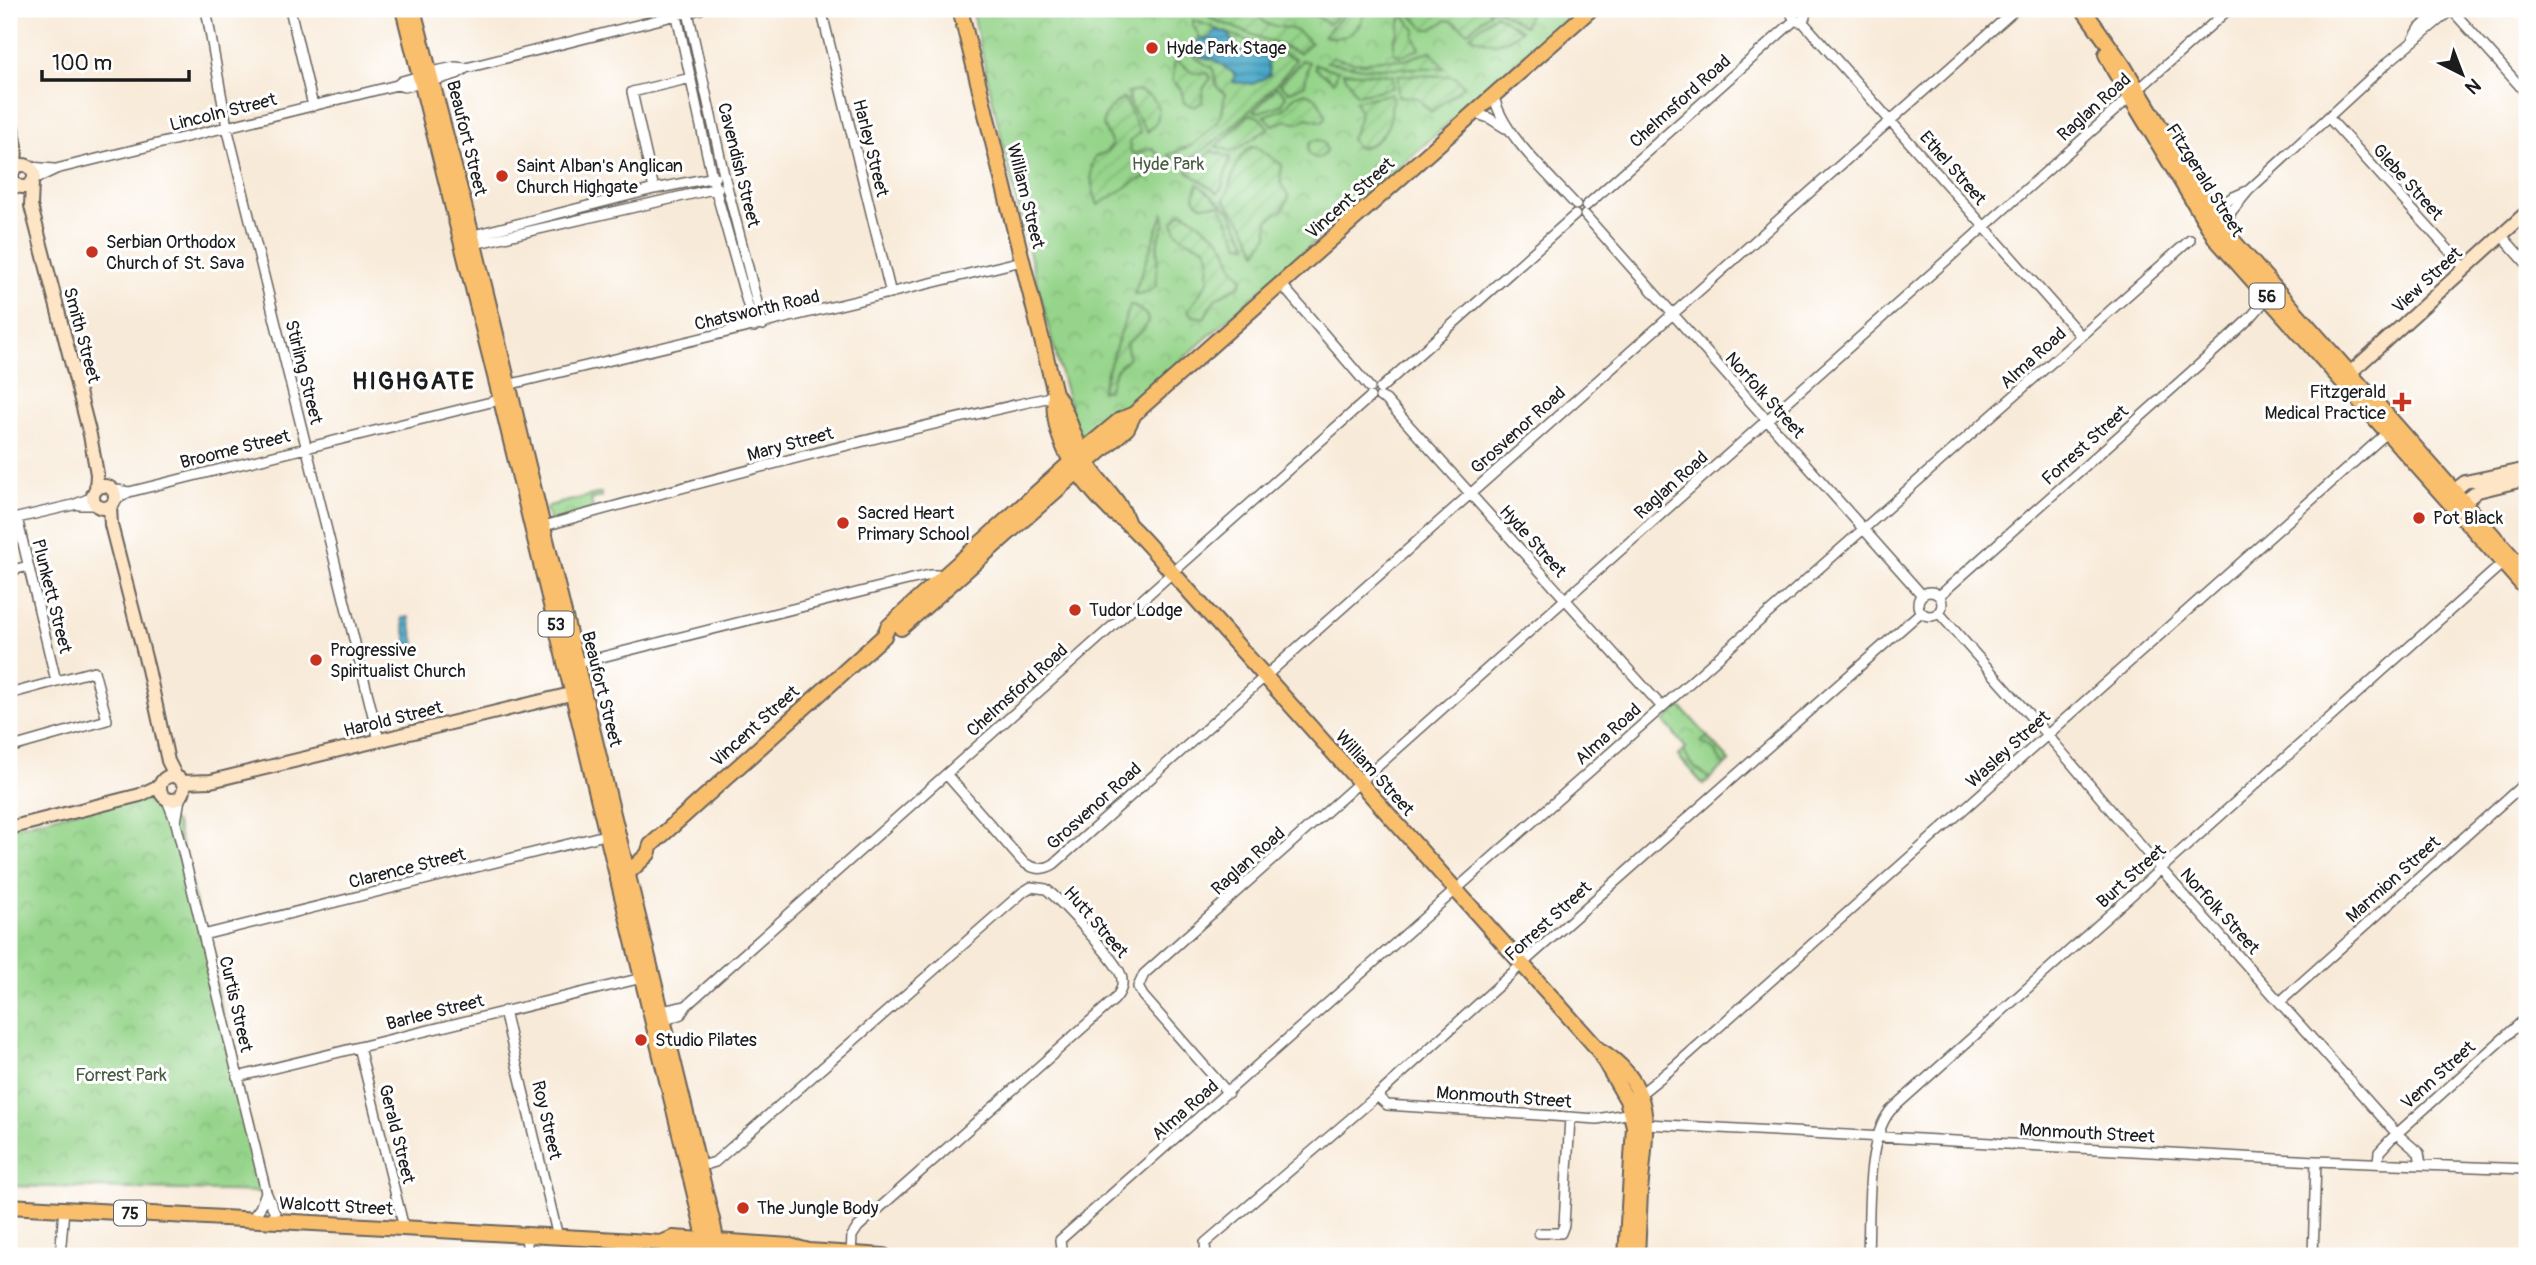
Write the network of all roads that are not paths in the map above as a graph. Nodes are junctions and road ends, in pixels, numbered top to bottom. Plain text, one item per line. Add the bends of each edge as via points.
1 (206, 9) edge
2 (290, 9) edge
3 (403, 9) edge
4 (414, 9) edge
5 (701, 9) edge
6 (821, 9) edge
7 (960, 9) edge
8 (1591, 9) edge
9 (2016, 9) edge
10 (2083, 9) edge
11 (2229, 9) edge
12 (2441, 9) edge
13 (2451, 9) edge
14 (688, 12) junction
15 (1799, 12) edge
16 (677, 16) junction
17 (2412, 42) junction
18 (427, 78) junction
19 (691, 78) junction
20 (2134, 93) junction
21 (2527, 94) edge
22 (1493, 96) junction
23 (313, 106) junction
24 (1475, 113) junction
25 (9, 114) edge
26 (2328, 117) junction
27 (1890, 120) junction
28 (227, 127) junction
29 (1510, 131) junction
30 (724, 175) junction
31 (21, 177) edge
32 (712, 177) junction
33 (727, 186) junction
34 (654, 189) junction
35 (716, 189) junction
36 (2249, 190) junction
37 (1580, 210) junction
38 (2527, 212) edge
39 (2209, 218) junction
40 (1984, 226) junction
41 (2225, 232) junction
42 (2501, 235) junction
43 (2190, 240) dead end
44 (468, 241) junction
45 (1022, 261) junction
46 (2527, 264) edge
47 (2465, 268) junction
48 (1282, 285) junction
49 (891, 294) junction
50 (2275, 297) junction
51 (1672, 314) junction
52 (758, 326) junction
53 (2081, 336) junction
54 (2350, 373) junction
55 (505, 392) junction
56 (1055, 393) junction
57 (1375, 393) junction
58 (1768, 421) junction
59 (2392, 428) junction
60 (306, 448) junction
61 (1079, 463) junction
62 (2527, 469) edge
63 (2527, 479) edge
64 (1470, 494) junction
65 (103, 498) junction
66 (2454, 500) junction
67 (13, 519) edge
68 (538, 528) junction
69 (1864, 529) junction
70 (2503, 564) junction
71 (28, 566) junction
72 (9, 571) edge
73 (1172, 572) junction
74 (2527, 574) edge
75 (946, 575) junction
76 (913, 579) junction
77 (2527, 590) edge
78 (1922, 595) junction
79 (1939, 596) junction
80 (1566, 600) junction
81 (915, 602) junction
82 (1921, 612) junction
83 (1939, 613) junction
84 (884, 636) junction
85 (571, 665) junction
86 (1264, 676) junction
87 (56, 681) junction
88 (578, 692) junction
89 (9, 694) edge
90 (1662, 707) junction
91 (2048, 735) junction
92 (379, 740) junction
93 (9, 748) edge
94 (946, 774) junction
95 (2527, 781) edge
96 (1359, 783) junction
97 (172, 789) junction
98 (9, 828) edge
99 (612, 834) junction
100 (651, 845) junction
101 (617, 851) junction
102 (2162, 870) junction
103 (628, 873) junction
104 (1455, 891) junction
105 (203, 934) junction
106 (1521, 965) junction
107 (642, 978) junction
108 (2281, 1001) junction
109 (504, 1011) junction
110 (657, 1017) junction
111 (2527, 1017) edge
112 (359, 1048) junction
113 (1597, 1048) junction
114 (237, 1077) junction
115 (1228, 1093) junction
116 (1639, 1095) junction
117 (1377, 1096) junction
118 (1632, 1113) junction
119 (1570, 1117) junction
120 (1646, 1124) junction
121 (2397, 1133) junction
122 (1877, 1136) junction
123 (2316, 1161) junction
124 (2378, 1162) junction
125 (2421, 1165) junction
126 (699, 1167) junction
127 (2527, 1169) edge
128 (266, 1192) junction
129 (9, 1206) edge
130 (64, 1209) junction
131 (250, 1221) junction
132 (279, 1223) junction
133 (404, 1228) junction
134 (1539, 1233) dead end
135 (526, 1235) junction
136 (558, 1237) junction
137 (712, 1250) edge
138 (809, 1251) junction
139 (851, 1254) junction
140 (1205, 1255) edge
141 (60, 1256) edge
142 (528, 1256) edge
143 (789, 1256) edge
144 (884, 1256) edge
145 (1062, 1256) edge
146 (1626, 1256) edge
147 (1637, 1256) edge
148 (1868, 1256) edge
149 (2313, 1256) edge

1 - 28 street, Stirling Street
2 - 23 street
3 - 18 main road, Beaufort Street / 53
4 - 18 main road, Beaufort Street / 53
5 - 14 street, Lincoln Street
6 - 49 street, Harley Street
7 - 45 main road, William Street
8 - 22 main road, Vincent Street
9 - 27 street, Grosvenor Road
10 - 20 main road, Fitzgerald Street / 56 via 2123,65
11 - 20 street, Raglan Road
12 - 17 street
13 - 17 street
13 - 21 street
14 - 16 street, Lincoln Street
14 - 30 street, Cavendish Street
15 - 27 street, Ethel Street
15 - 37 street, Chelmsford Road
16 - 18 street, Lincoln Street via 455,67
16 - 19 street, Cavendish Street
17 - 26 street
18 - 23 street, Lincoln Street
18 - 44 main road, Beaufort Street / 53
19 - 32 street, Cavendish Street
19 - 34 street via 632,92
20 - 39 main road, Fitzgerald Street / 56
20 - 40 street, Raglan Road
22 - 24 main road, Vincent Street
22 - 29 street, Norfolk Street
23 - 28 street, Lincoln Street
24 - 29 street, Norfolk Street
24 - 48 main road, Vincent Street
25 - 31 street, Smith Street
26 - 36 street
26 - 47 street, Glebe Street
27 - 40 street, Ethel Street
27 - 51 street, Grosvenor Road
28 - 31 street, Lincoln Street
28 - 60 street, Stirling Street
29 - 37 street, Norfolk Street
30 - 32 street
30 - 33 street, Cavendish Street
31 - 65 street, Smith Street
32 - 34 street
32 - 35 street, Cavendish Street
33 - 35 street
33 - 52 street, Cavendish Street
34 - 44 street
35 - 44 street
35 - 52 street, Cavendish Street
36 - 39 street via 2231,198
36 - 41 street via 2231,212
37 - 51 street, Norfolk Street
37 - 57 street, Chelmsford Road
38 - 42 street, View Street
39 - 41 main road, Fitzgerald Street / 56
39 - 50 main road, Fitzgerald Street / 56
40 - 53 street, Ethel Street
40 - 58 street, Raglan Road
41 - 50 main road, Fitzgerald Street / 56
42 - 46 street
42 - 47 street, View Street
43 - 53 street, Alma Road
44 - 55 main road, Beaufort Street / 53
45 - 49 street, Chatsworth Road
45 - 56 main road, William Street
47 - 54 street, View Street
48 - 57 street, Hyde Street
48 - 61 main road, Vincent Street via 1134,414 1127,428
49 - 52 street, Chatsworth Road
50 - 54 main road, Fitzgerald Street / 56
50 - 59 main road, Fitzgerald Street / 56
50 - 79 street, Forrest Street
51 - 58 street, Norfolk Street
51 - 64 street, Grosvenor Road
52 - 55 street, Chatsworth Road
53 - 69 street, Alma Road
54 - 59 main road, Fitzgerald Street / 56
55 - 60 street, Broome Street
55 - 68 main road, Beaufort Street / 53
56 - 61 main road, William Street via 1053,409 1064,451
56 - 68 street, Mary Street
57 - 64 street, Hyde Street
57 - 73 street, Chelmsford Road
58 - 69 street, Norfolk Street
58 - 80 street, Raglan Road
59 - 66 main road, Fitzgerald Street / 56
59 - 91 street, Wasley Street
60 - 65 street, Broome Street
60 - 92 street, Stirling Street
61 - 73 main road, William Street via 1122,507 1127,522
61 - 75 main road, Vincent Street
61 - 84 main road, Vincent Street via 894,634
62 - 66 street via 2465,482
63 - 66 street
64 - 80 street, Hyde Street
64 - 86 street, Grosvenor Road
65 - 67 street, Broome Street
65 - 97 street, Smith Street via 145,656
66 - 70 main road, Fitzgerald Street / 56
66 - 74 main road, Fitzgerald Street / 56
67 - 71 street, Plunkett Street
68 - 85 main road, Beaufort Street / 53
69 - 78 street, Norfolk Street
69 - 90 street, Alma Road
70 - 77 main road, Fitzgerald Street / 56
70 - 102 street, Burt Street
71 - 72 street
71 - 87 street, Plunkett Street
73 - 86 main road, William Street
73 - 94 street, Chelmsford Road
75 - 76 street
75 - 81 main road, Vincent Street
76 - 81 street
76 - 85 street
78 - 79 street
78 - 82 street
79 - 83 street
80 - 90 street, Hyde Street
80 - 96 street, Raglan Road
81 - 84 main road, Vincent Street
82 - 83 street via 1930,617
82 - 106 street, Forrest Street
83 - 91 street, Norfolk Street
84 - 100 main road, Vincent Street
85 - 88 main road, Beaufort Street / 53
86 - 94 street, Grosvenor Road via 1054,863 1039,869 1022,861
86 - 96 main road, William Street
87 - 89 street, Plunkett Street
87 - 93 street, Plunkett Street via 94,671 107,720
88 - 92 street, Harold Street
88 - 99 main road, Beaufort Street / 53
90 - 104 street, Alma Road
91 - 102 street, Norfolk Street
91 - 116 street, Wasley Street
92 - 97 street, Harold Street
94 - 110 street, Chelmsford Road via 686,1006
95 - 108 street, Marmion Street
96 - 104 main road, William Street
96 - 115 street, Raglan Road via 1144,974 1138,986
97 - 98 street
97 - 105 street, Curtis Street
99 - 101 main road, Beaufort Street / 53
99 - 105 street, Clarence Street
100 - 101 main road
100 - 103 main road, Vincent Street
101 - 103 main road, Beaufort Street / 53
101 - 107 main road, Beaufort Street / 53
102 - 108 street, Norfolk Street
102 - 122 street, Burt Street via 1901,1101 1881,1122
103 - 110 main road, Beaufort Street / 53
104 - 106 main road, William Street
104 - 115 street, Alma Road
105 - 114 street, Curtis Street
106 - 113 main road, William Street
106 - 117 street, Forrest Street
107 - 109 street, Barlee Street
107 - 110 main road, Beaufort Street / 53
108 - 121 street, Norfolk Street
109 - 112 street, Barlee Street
109 - 136 street, Roy Street
110 - 126 main road, Beaufort Street / 53
110 - 137 main road, Beaufort Street / 53
111 - 121 street, Venn Street
112 - 114 street, Barlee Street
112 - 133 street, Gerald Street
113 - 116 main road, William Street via 1616,1060
113 - 118 main road, William Street
114 - 128 street, Curtis Street
115 - 145 street, Alma Road via 1060,1240
116 - 120 main road, William Street
117 - 119 street, Monmouth Street via 1387,1105
117 - 140 street, Forrest Street via 1205,1243
118 - 119 street, Monmouth Street via 1597,1119
118 - 146 main road, William Street via 1635,1142
119 - 134 street via 1564,1225 1561,1233
120 - 122 street, Monmouth Street
120 - 147 main road, William Street
121 - 124 street, Venn Street via 2379,1152
121 - 125 street, Norfolk Street via 2419,1153
122 - 123 street, Monmouth Street
122 - 148 street, Burt Street
123 - 124 street, Monmouth Street
123 - 149 street
124 - 125 street, Monmouth Street
125 - 127 street, Monmouth Street
126 - 137 main road, Beaufort Street / 53
126 - 139 street, Hutt Street via 715,1162 1023,892 1031,887 1050,892 1116,965 1121,991 858,1227 852,1236
128 - 131 street
128 - 132 street, Curtis Street
129 - 130 main road, Walcott Street / 75
130 - 131 main road, Walcott Street / 75
130 - 141 street
131 - 132 main road, Walcott Street / 75
132 - 133 main road, Walcott Street / 75
133 - 135 main road, Walcott Street / 75
135 - 136 main road, Walcott Street / 75
135 - 142 street
136 - 137 main road, Walcott Street / 75 via 661,1244 673,1238
137 - 138 main road, Walcott Street / 75 via 790,1246
137 - 143 main road, Walcott Street / 75
138 - 139 main road, Walcott Street / 75
138 - 143 main road, Walcott Street / 75
139 - 144 main road, Walcott Street / 75

